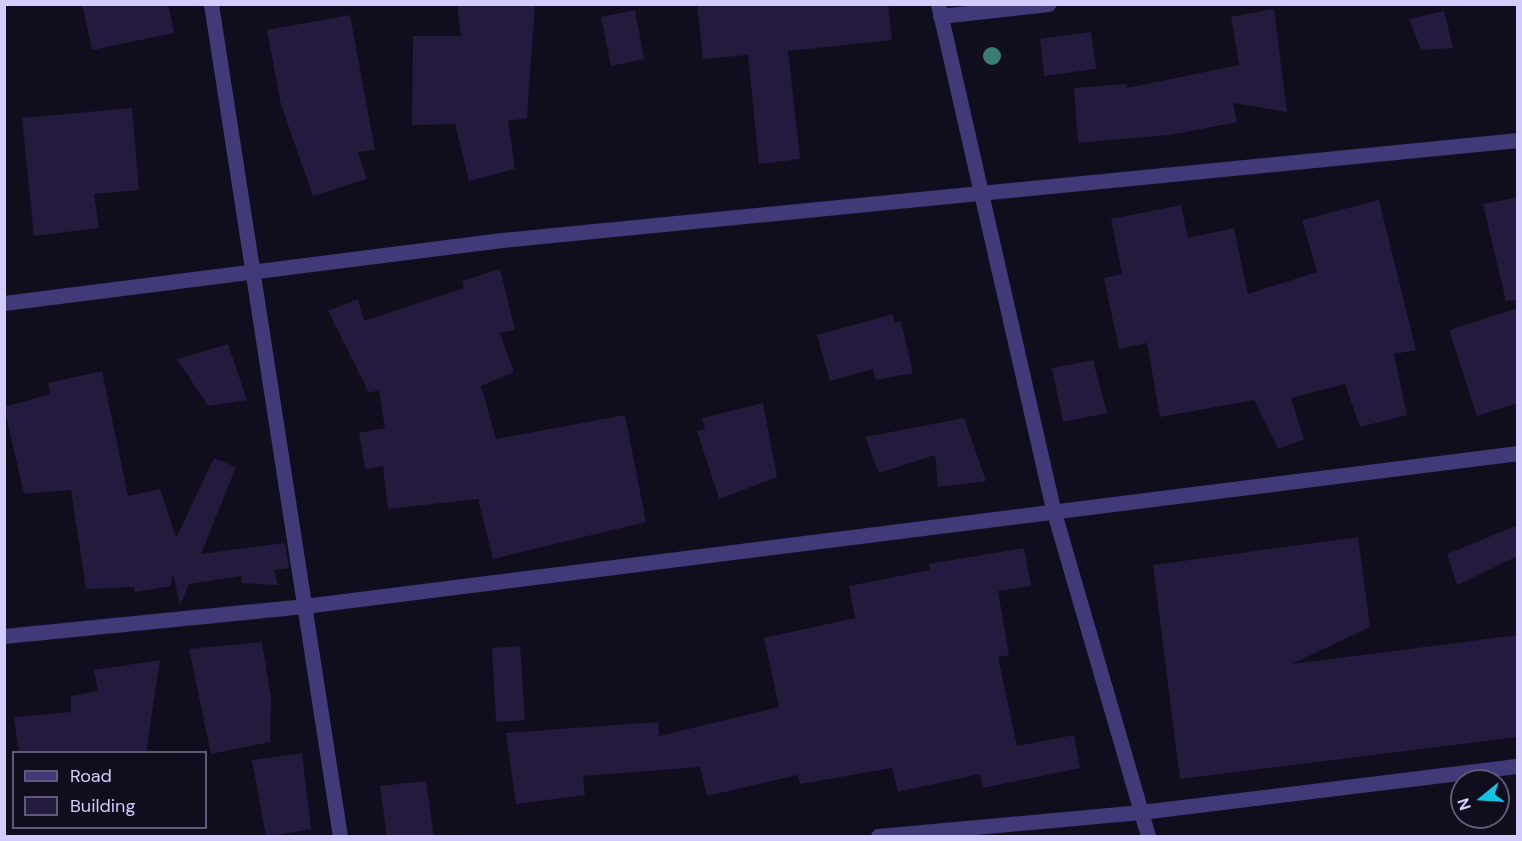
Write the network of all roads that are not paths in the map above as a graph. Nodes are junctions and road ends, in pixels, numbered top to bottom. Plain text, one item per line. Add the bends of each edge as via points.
1 (211, 4) edge
2 (1048, 4) edge
3 (939, 10) edge
4 (1518, 140) edge
5 (981, 195) junction
6 (252, 270) junction
7 (4, 303) edge
8 (1518, 453) edge
9 (1053, 509) junction
10 (304, 606) junction
11 (4, 636) edge
12 (1518, 766) edge
13 (1142, 812) junction
14 (340, 837) edge
15 (878, 837) edge
16 (1148, 837) edge

1 - 6 street
2 - 3 street
3 - 5 street
4 - 5 street
5 - 6 street via 502,240
5 - 9 street
6 - 7 street
6 - 10 street
8 - 9 street
9 - 10 street
9 - 13 street
10 - 11 street
10 - 14 street
12 - 13 street
13 - 15 street
13 - 16 street

